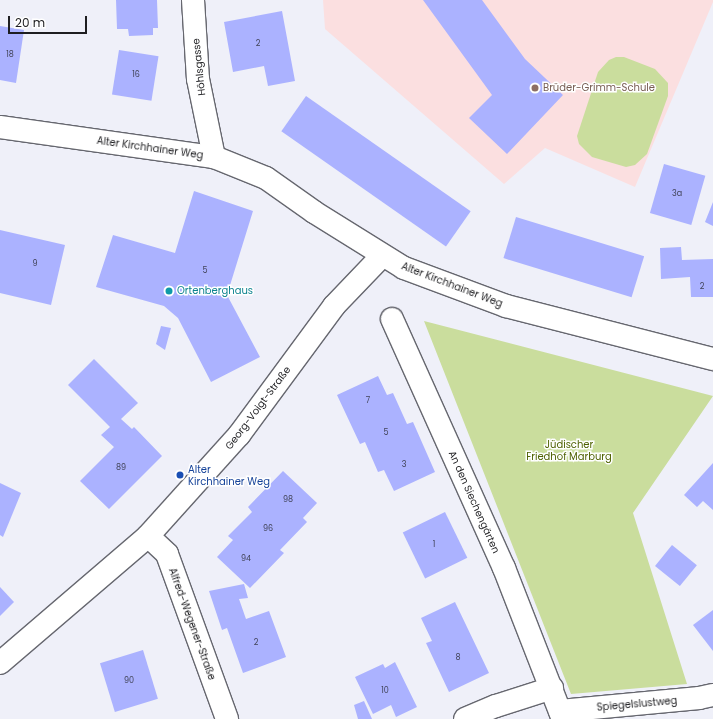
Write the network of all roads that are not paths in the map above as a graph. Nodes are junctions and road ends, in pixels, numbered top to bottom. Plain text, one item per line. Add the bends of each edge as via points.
1 (193, 0) edge
2 (0, 127) edge
3 (214, 157) junction
4 (382, 256) junction
5 (392, 319) dead end
6 (713, 360) edge
7 (148, 536) junction
8 (0, 663) edge
9 (552, 688) junction
10 (713, 695) edge
11 (562, 715) edge
12 (227, 719) edge
13 (465, 719) edge

1 - 3 street, Höhlsgasse via 198,79
2 - 3 street, Alter Kirchhainer Weg
3 - 4 street, Alter Kirchhainer Weg via 266,178
4 - 6 street, Alter Kirchhainer Weg via 404,268 506,306
4 - 7 street, Georg-Voigt-Straße via 334,306 239,435
5 - 9 street, An den Siechengärten via 504,568
7 - 8 street, Georg-Voigt-Straße
7 - 12 street, Alfred-Wegener-Straße via 167,554
9 - 11 street, Spiegelslustweg
9 - 13 street
10 - 11 street, Spiegelslustweg

